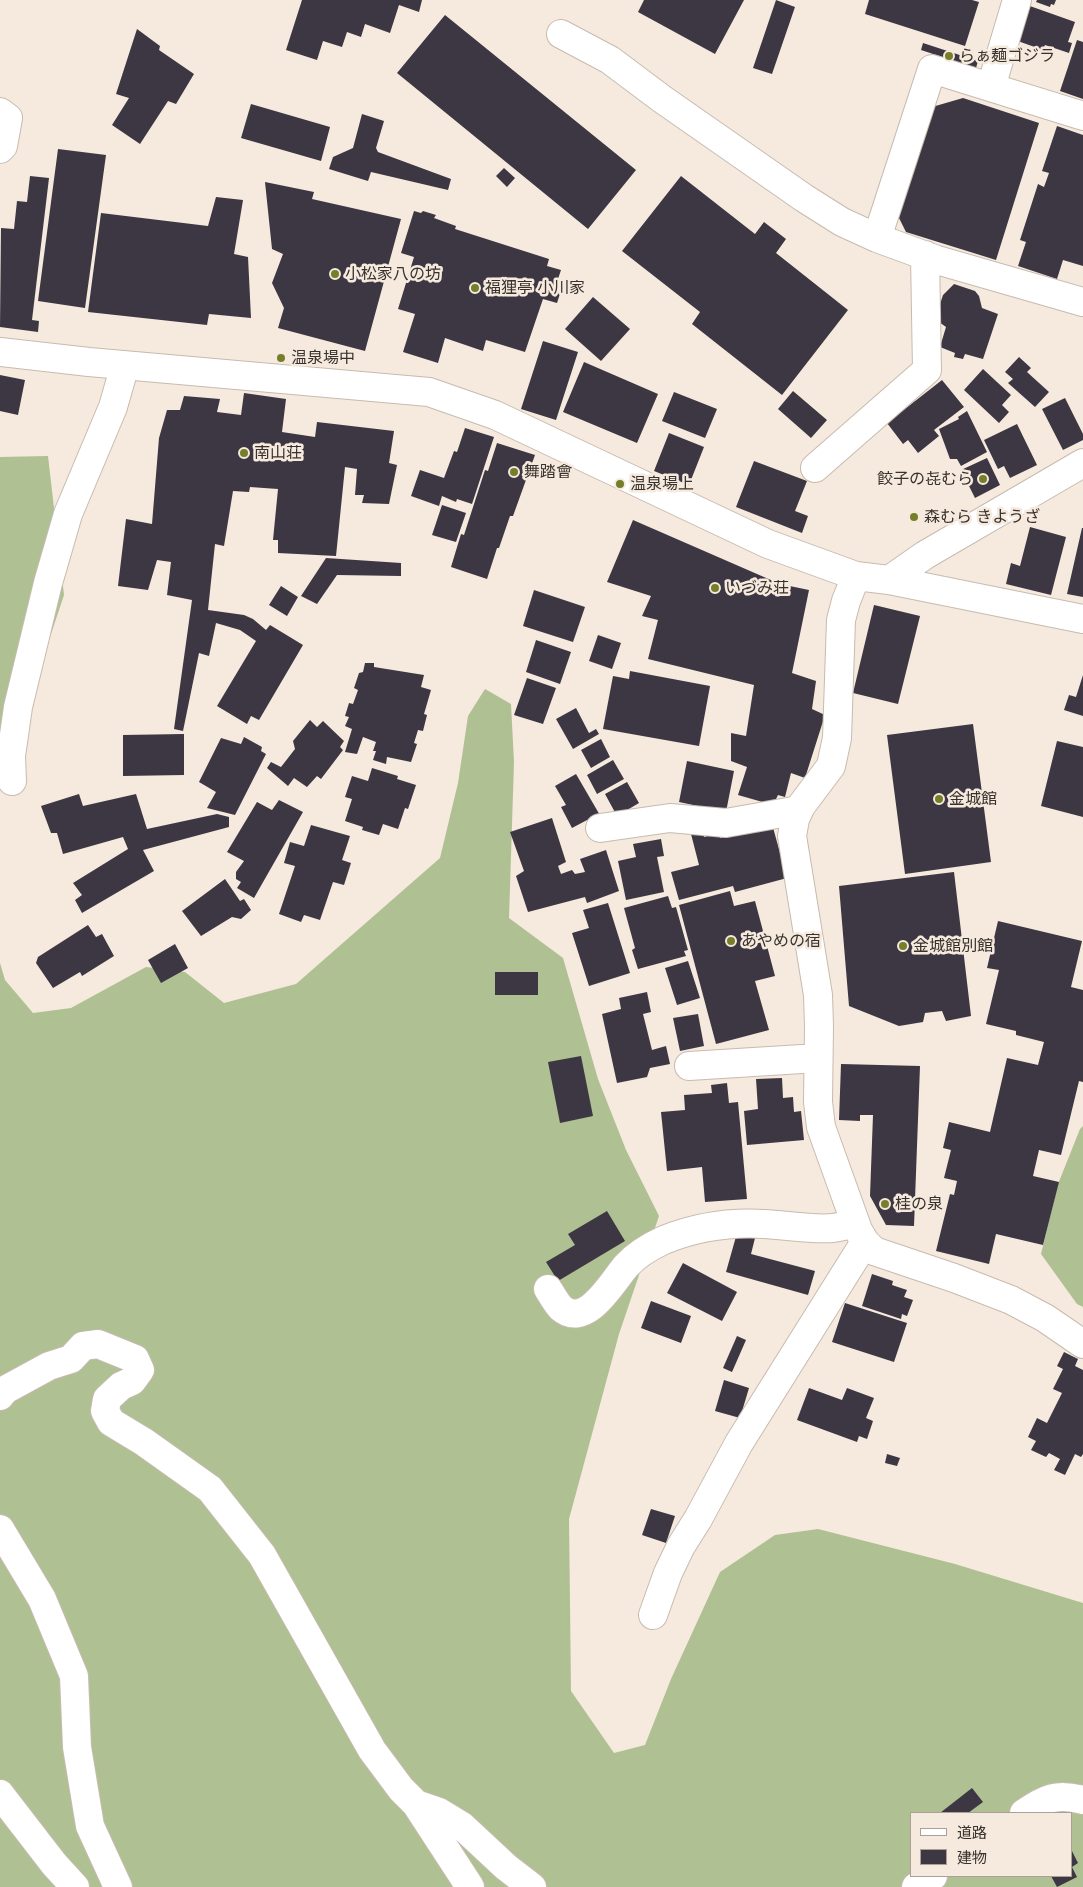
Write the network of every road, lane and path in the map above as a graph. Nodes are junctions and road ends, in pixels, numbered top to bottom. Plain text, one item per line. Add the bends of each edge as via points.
1 (1017, 0) edge
2 (561, 34) dead end
3 (991, 87) junction
4 (0, 112) edge
5 (1083, 116) edge
6 (0, 149) edge
7 (878, 238) junction
8 (925, 255) junction
9 (1083, 302) edge
10 (0, 352) edge
11 (125, 365) junction
12 (1083, 463) edge
13 (815, 468) dead end
14 (856, 576) junction
15 (889, 580) junction
16 (1083, 620) edge
17 (12, 781) dead end
18 (799, 810) junction
19 (600, 828) dead end
20 (818, 1058) junction
21 (689, 1066) dead end
22 (860, 1232) junction
23 (548, 1289) dead end
24 (1083, 1344) edge
25 (0, 1396) edge
26 (0, 1529) edge
27 (653, 1615) dead end
28 (0, 1794) edge
29 (1083, 1800) edge
30 (416, 1804) junction
31 (1026, 1812) edge
32 (931, 1877) edge
33 (75, 1887) edge
34 (118, 1887) edge
35 (470, 1887) edge
36 (532, 1887) edge
37 (916, 1887) edge

1 - 3 street
2 - 7 street via 610,60 804,198 842,222
3 - 5 street
3 - 7 street via 932,69
4 - 6 street via 8,118
7 - 8 street
8 - 9 street
8 - 13 street via 927,370
10 - 11 street
11 - 14 street via 429,392 495,416 768,544
11 - 17 street via 113,407 68,514 48,583 18,708 11,756
12 - 15 street via 925,555
14 - 15 street
14 - 18 street via 842,620 834,754 831,766
15 - 16 street
18 - 19 street via 726,823 670,818
18 - 20 street via 792,836 818,995
20 - 21 street
20 - 22 street via 821,1127
22 - 23 street via 727,1224 682,1233 634,1258 598,1302 586,1311 569,1313 560,1307
22 - 24 street via 874,1251 1011,1300
22 - 27 street via 681,1546
25 - 30 street via 5,1390 49,1366 71,1359 83,1346 98,1344 135,1359 140,1370 132,1381 107,1399 105,1411 111,1422 210,1490 262,1556 372,1750 401,1790
26 - 34 street via 42,1599 74,1676 77,1747 90,1826
28 - 33 street
29 - 31 street via 1069,1796 1052,1797
30 - 35 street
30 - 36 street via 439,1812 462,1826
32 - 37 street

